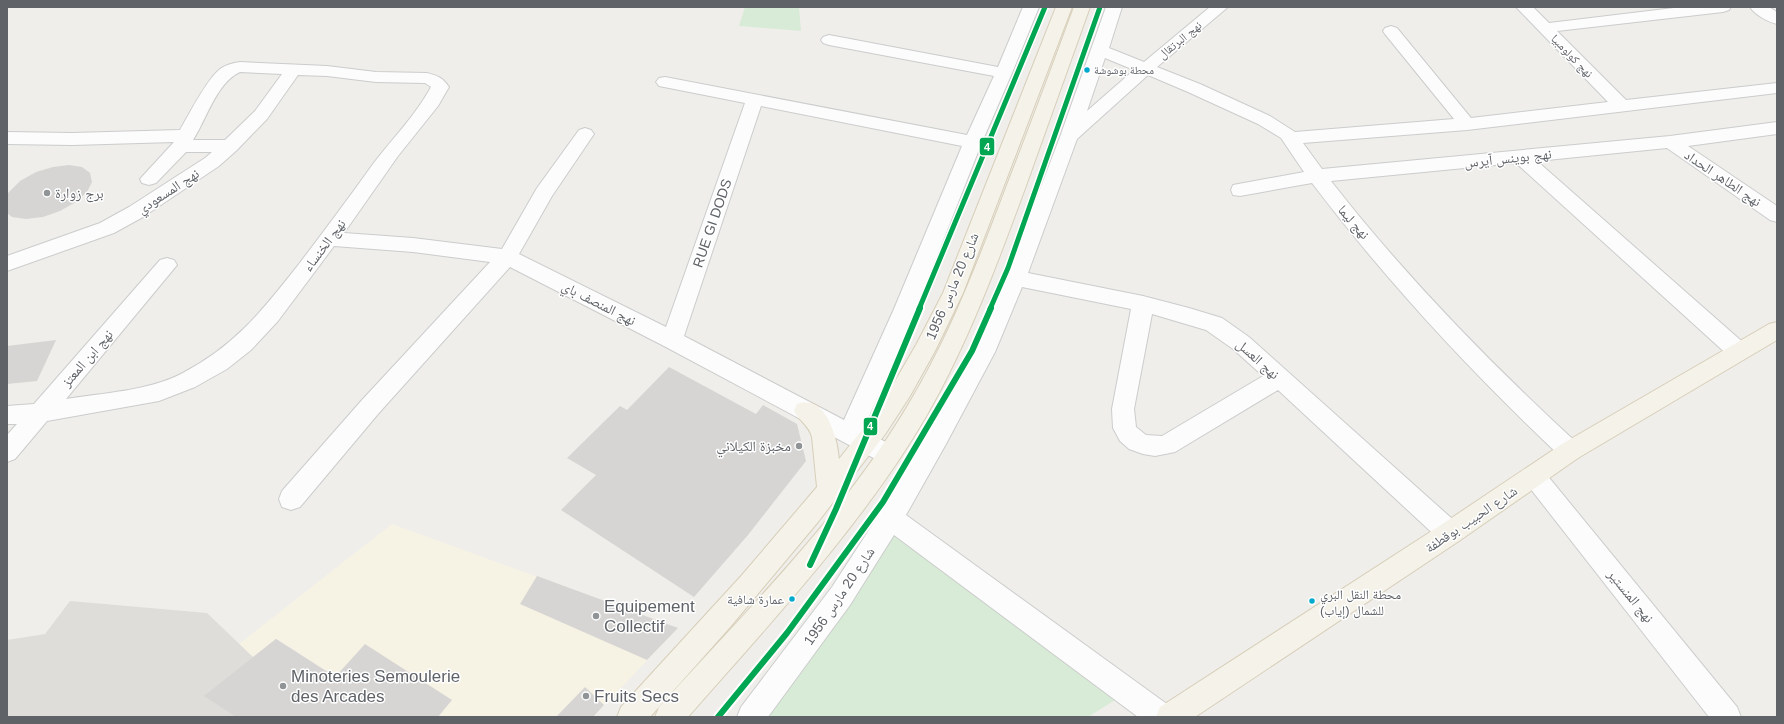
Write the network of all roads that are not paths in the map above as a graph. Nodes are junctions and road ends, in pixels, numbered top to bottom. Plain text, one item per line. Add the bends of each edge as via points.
1 (1031, 7) edge
2 (1064, 7) edge
3 (1082, 7) edge
4 (1114, 7) edge
5 (1220, 7) edge
6 (1524, 7) edge
7 (1723, 7) edge
8 (1758, 7) edge
9 (1777, 19) edge
10 (1544, 28) junction
11 (1391, 31) dead end
12 (829, 40) dead end
13 (1100, 50) junction
14 (294, 69) junction
15 (1144, 69) junction
16 (1004, 74) junction
17 (665, 82) dead end
18 (1777, 88) edge
19 (1621, 105) junction
20 (752, 106) dead end
21 (1467, 124) junction
22 (1777, 128) edge
23 (585, 134) dead end
24 (1069, 137) junction
25 (7, 138) edge
26 (1292, 138) junction
27 (184, 141) junction
28 (973, 142) junction
29 (1670, 142) junction
30 (231, 146) junction
31 (1520, 156) junction
32 (1317, 176) junction
33 (148, 179) dead end
34 (1240, 190) dead end
35 (1777, 215) edge
36 (329, 239) junction
37 (507, 257) junction
38 (7, 264) edge
39 (167, 265) dead end
40 (1016, 278) junction
41 (1143, 304) junction
42 (1777, 330) edge
43 (672, 340) junction
44 (1738, 351) junction
45 (1279, 378) junction
46 (805, 411) junction
47 (40, 413) junction
48 (7, 415) edge
49 (858, 439) junction
50 (1570, 451) junction
51 (7, 452) edge
52 (889, 455) junction
53 (1534, 476) junction
54 (829, 490) junction
55 (291, 499) dead end
56 (891, 518) junction
57 (1450, 533) junction
58 (631, 717) edge
59 (669, 717) edge
60 (751, 717) edge
61 (1161, 717) edge
62 (1170, 717) edge
63 (1727, 717) edge

1 - 16 street, شارع 20 مارس 1956
2 - 49 main road, شارع 20 مارس 1956 via 952,292 925,348
3 - 52 main road, شارع 20 مارس 1956 via 970,306 952,347
4 - 13 street, شارع 20 مارس 1956
5 - 15 street, نهج البرتقال
6 - 10 street, نهج كولومبيا
7 - 10 street
8 - 9 street
10 - 19 street, نهج كولومبيا
11 - 21 street
12 - 16 street
13 - 15 street, نهج ليما
13 - 24 street, شارع 20 مارس 1956
14 - 27 street via 240,67 229,70 205,101
14 - 30 street, نهج المسعودي via 261,115
14 - 36 street, نهج الخنساء via 376,77 427,78 437,82 440,87 432,102
15 - 24 street, نهج البرتقال
15 - 26 street, نهج ليما via 1194,88 1264,120
16 - 28 street, شارع 20 مارس 1956
17 - 28 street
18 - 19 street
19 - 21 street
20 - 43 street, RUE GI DODS
21 - 26 street
22 - 29 street, نهج بوينس آيرس
23 - 37 street via 544,193
24 - 40 street, شارع 20 مارس 1956
25 - 27 street
26 - 32 street, نهج ليما
27 - 30 street
27 - 33 street
28 - 49 street, شارع 20 مارس 1956 via 905,309
29 - 31 street, نهج بوينس آيرس
29 - 35 street, نهج الطاهر الحداد
30 - 38 street, نهج المسعودي via 212,162 107,228
31 - 32 street, نهج بوينس آيرس
31 - 44 street
32 - 34 street, نهج بوينس آيرس
32 - 50 street, نهج ليما via 1351,220 1455,338 1509,394
36 - 37 street, نهج المنصف باي via 412,245
36 - 47 street, نهج الخنساء via 271,315 243,344 219,363 188,381 159,392
37 - 43 street, نهج المنصف باي
37 - 55 street via 370,407
39 - 47 street, نهج ابن المعتز
40 - 41 street, نهج العسل
40 - 56 street, شارع 20 مارس 1956 via 972,375
41 - 45 street, نهج العسل via 1214,324 1241,342
41 - 45 street via 1123,409 1127,432 1141,443 1152,447 1167,444
42 - 44 main road, شارع الحبيب بوقطفة
43 - 46 street, نهج المنصف باي
44 - 50 main road, شارع الحبيب بوقطفة
45 - 57 street, نهج العسل
46 - 49 street, نهج المنصف باي
46 - 54 main road via 822,428
47 - 48 street, نهج الخنساء
47 - 51 street, نهج ابن المعتز
49 - 52 street, نهج المنصف باي
49 - 54 main road, شارع 20 مارس 1956
50 - 53 main road, شارع الحبيب بوقطفة
52 - 59 main road, شارع 20 مارس 1956 via 847,512 786,585
53 - 57 main road, شارع الحبيب بوقطفة
53 - 63 street, نهج المنستير
54 - 58 main road, شارع 20 مارس 1956 via 720,620
56 - 60 street, شارع 20 مارس 1956 via 841,596
56 - 61 street
57 - 62 main road, شارع الحبيب بوقطفة

